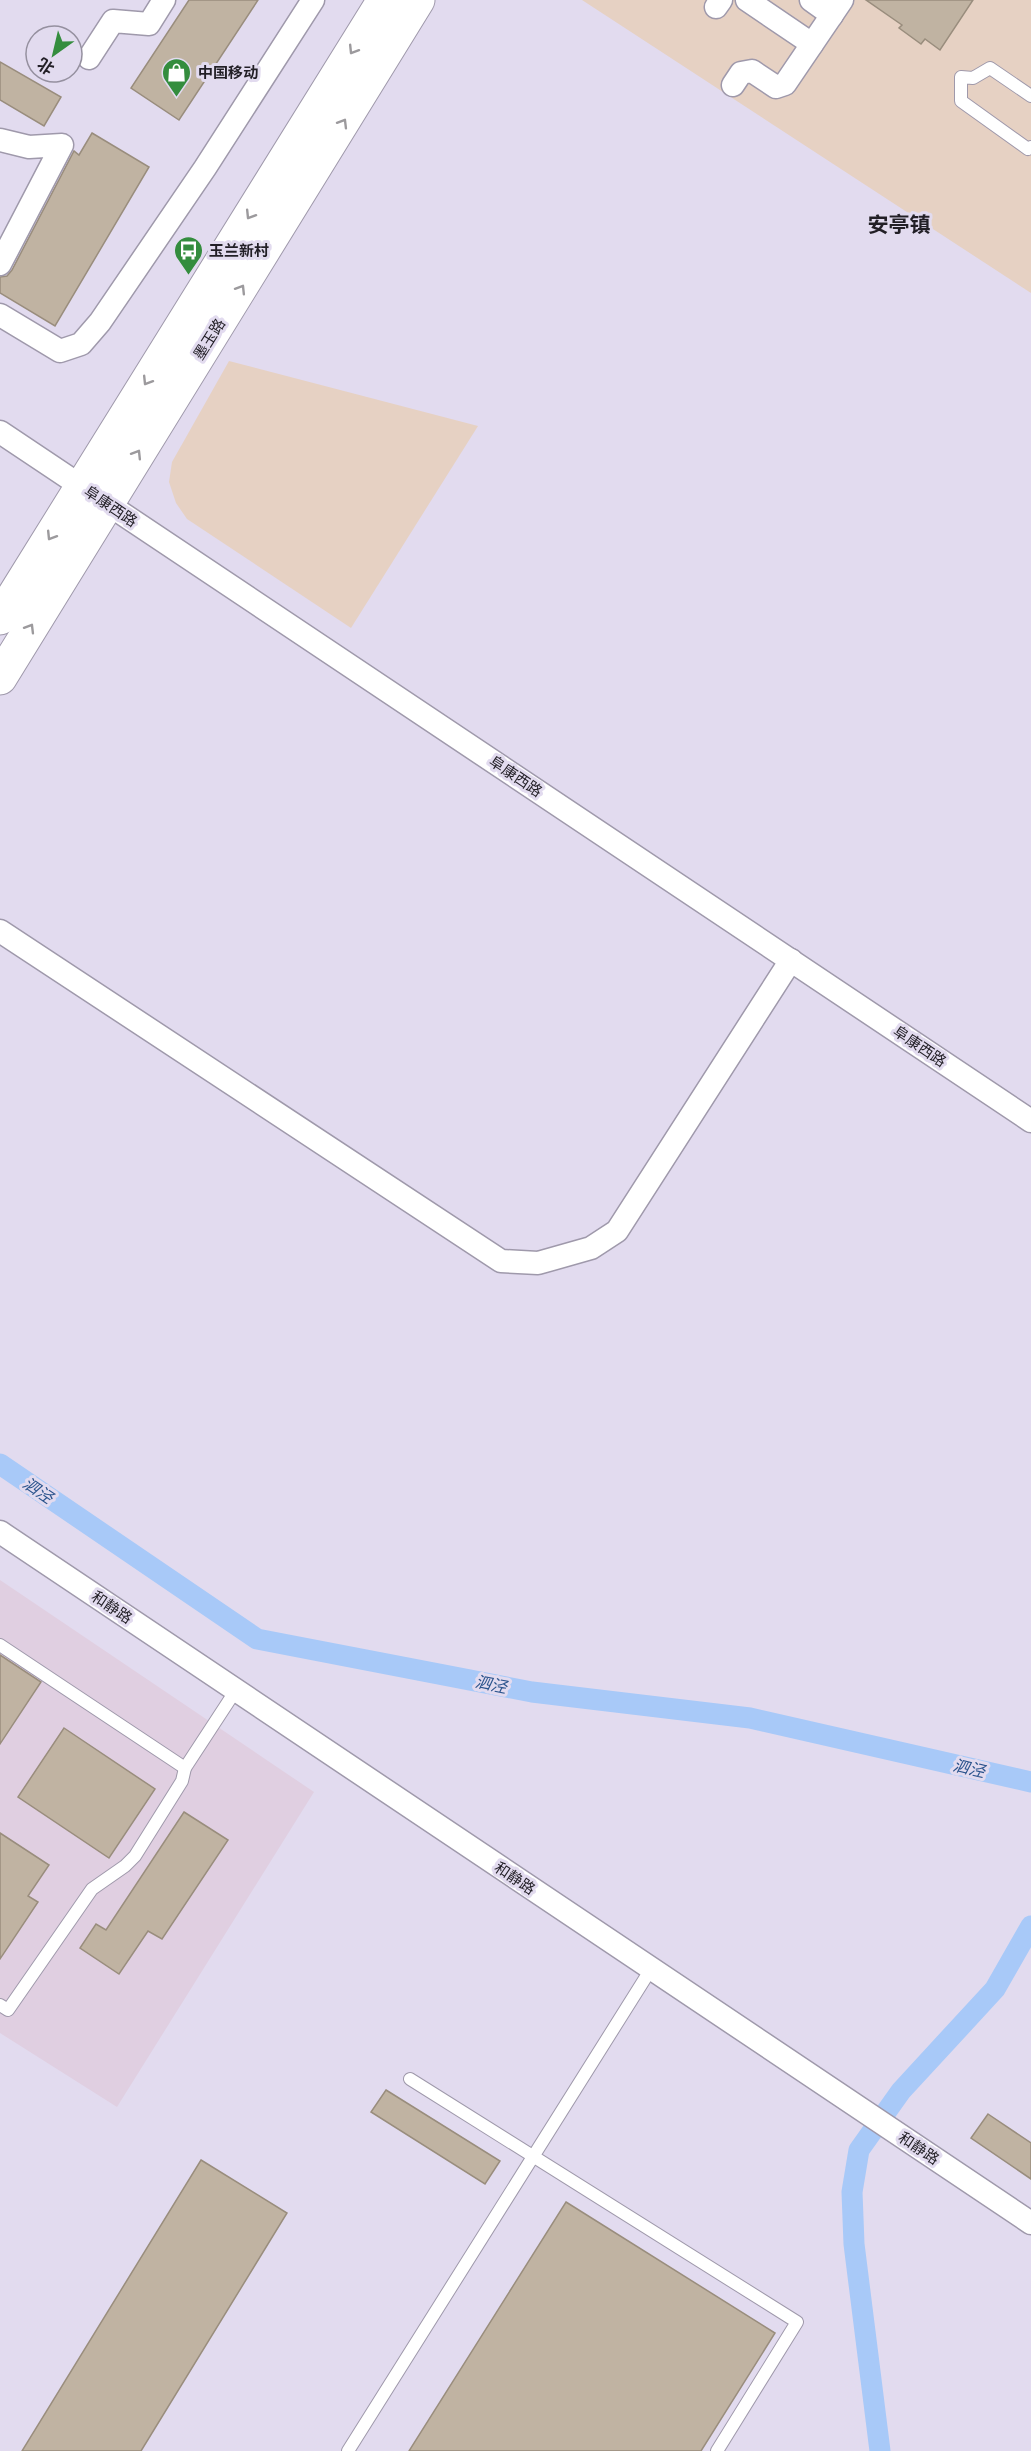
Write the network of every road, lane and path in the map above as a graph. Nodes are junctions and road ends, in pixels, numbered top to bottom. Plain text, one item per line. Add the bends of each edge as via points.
1 (164, 0) edge
2 (313, 0) edge
3 (384, 0) edge
4 (418, 0) edge
5 (747, 0) edge
6 (811, 0) edge
7 (837, 7) edge
8 (812, 44) junction
9 (88, 58) dead end
10 (733, 85) dead end
11 (1031, 96) edge
12 (0, 140) edge
13 (1031, 147) edge
14 (0, 264) edge
15 (0, 315) edge
16 (0, 432) edge
17 (94, 495) junction
18 (0, 618) edge
19 (0, 678) edge
20 (0, 931) edge
21 (791, 960) junction
22 (1031, 1121) edge
23 (0, 1532) edge
24 (0, 1645) edge
25 (236, 1690) junction
26 (184, 1768) junction
27 (651, 1969) junction
28 (0, 2005) edge
29 (410, 2079) dead end
30 (533, 2156) junction
31 (1031, 2223) edge
32 (348, 2451) edge
33 (717, 2451) edge

1 - 9 street via 149,24 113,21
2 - 15 street via 205,168 81,344 60,351
3 -> 17 main road, 墨玉路
17 -> 4 main road, 墨玉路 via 274,237
5 - 8 street
6 - 7 street
7 - 8 street
8 - 10 street via 785,84 776,87 752,71 741,73
11 - 13 lane via 990,68 973,78 961,77 961,101 1028,149
12 - 14 street via 28,147 62,145
16 - 17 street, 阜康西路
17 -> 18 main road, 墨玉路
19 -> 17 main road, 墨玉路
17 - 21 street, 阜康西路
20 - 21 street via 501,1261 538,1263 591,1248 617,1231
21 - 22 street, 阜康西路
23 - 25 street, 和静路
24 - 26 lane
25 - 26 lane
25 - 27 street, 和静路
26 - 28 lane via 182,1781 135,1856 92,1889 8,2010
27 - 30 lane
27 - 31 street, 和静路
29 - 30 lane
30 - 32 lane
30 - 33 lane via 797,2322

